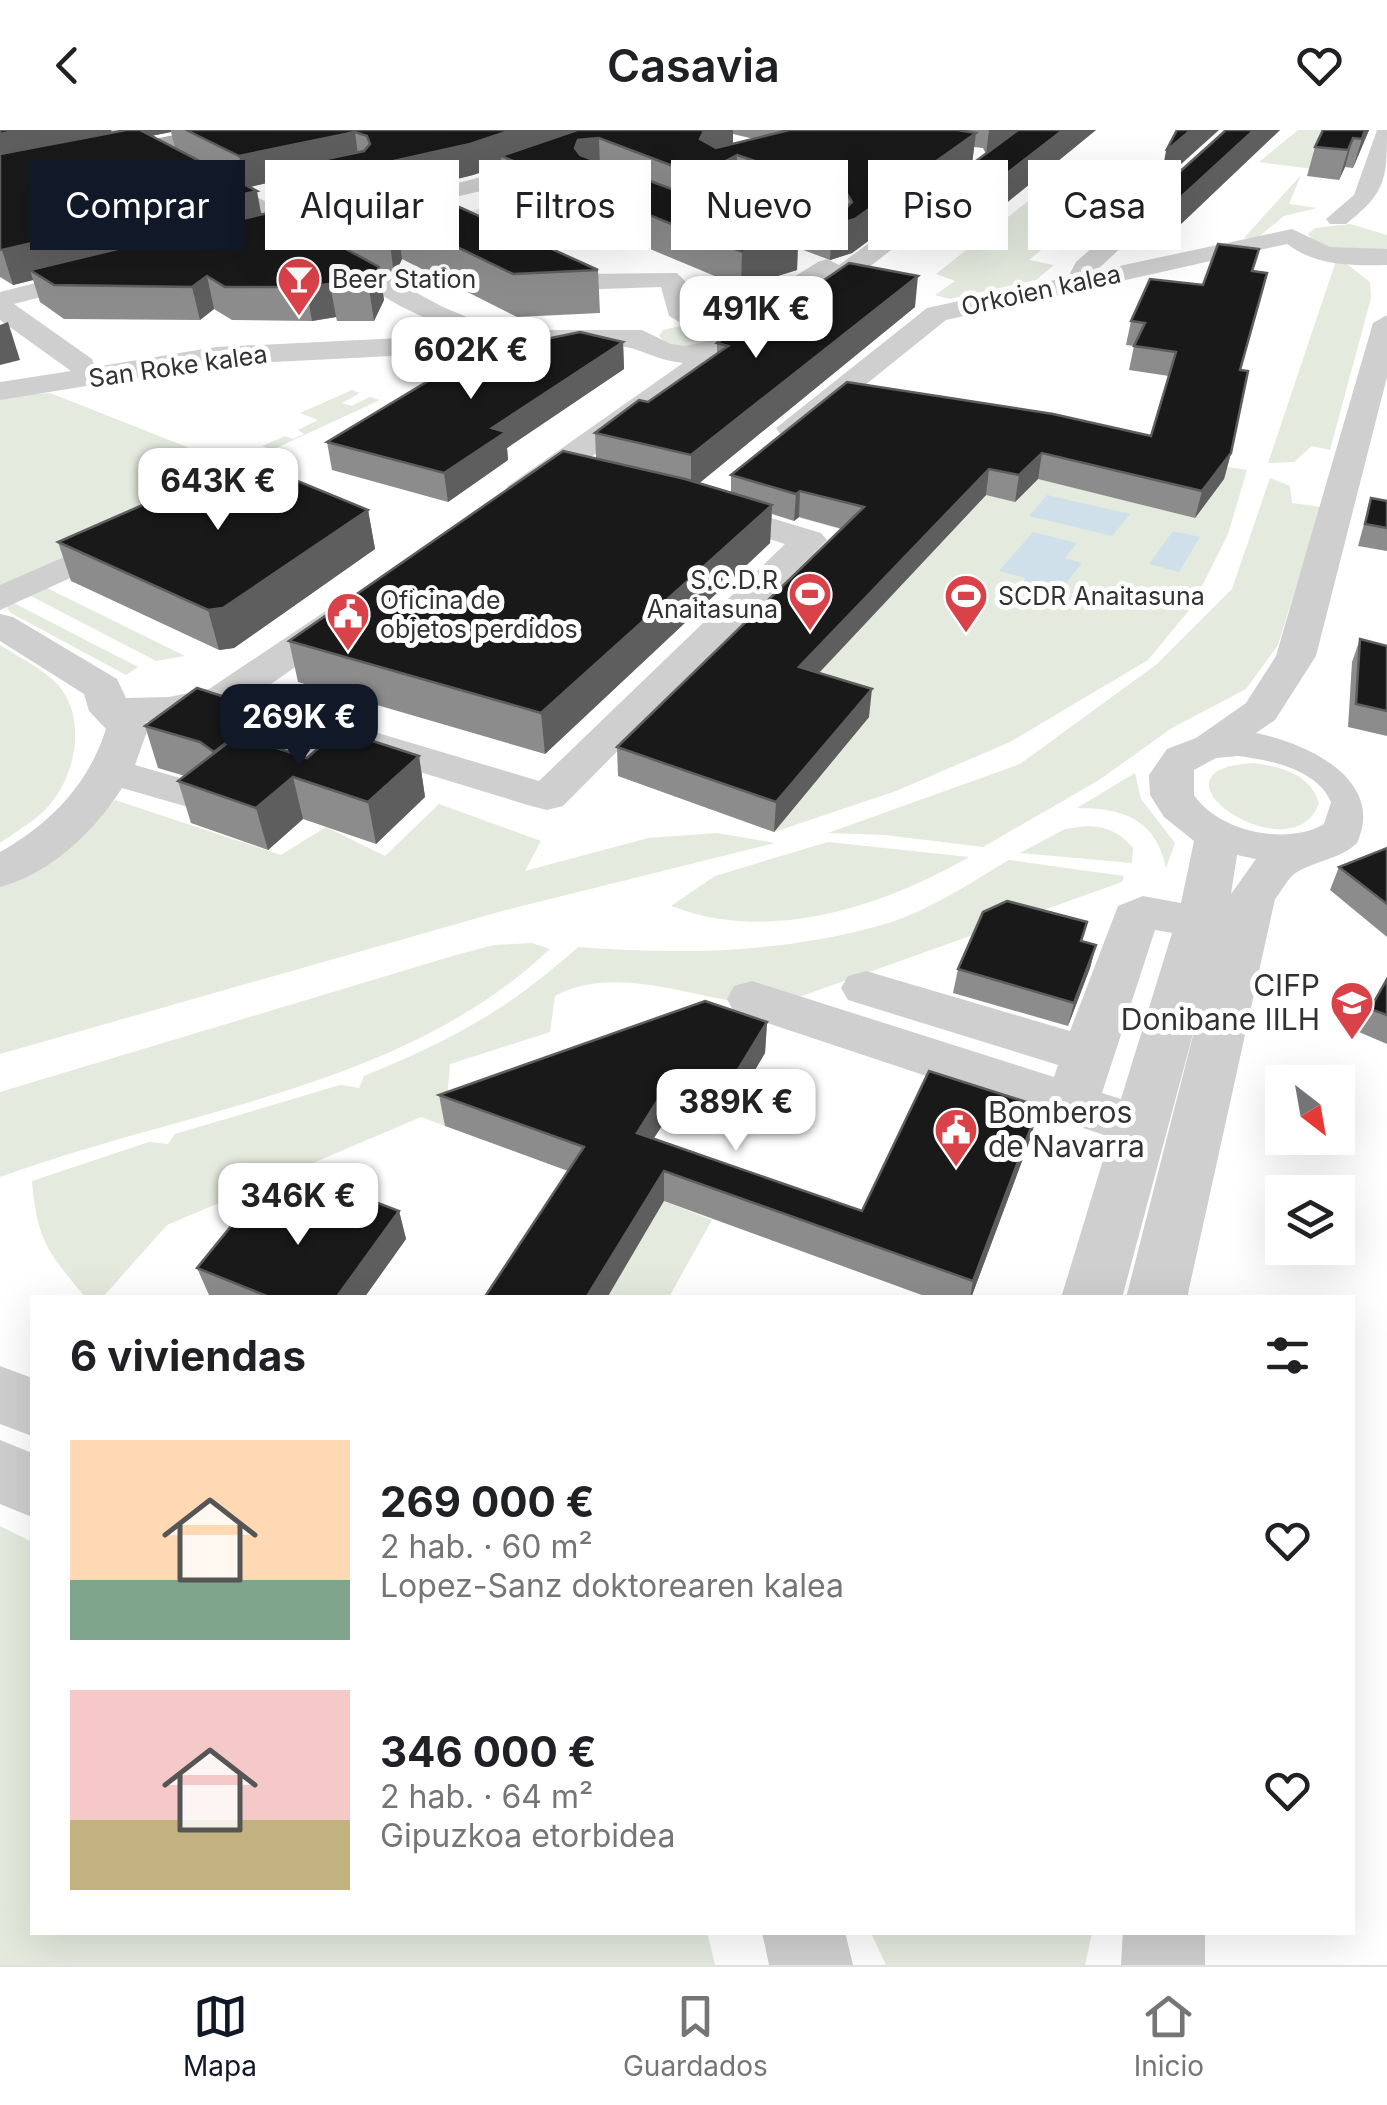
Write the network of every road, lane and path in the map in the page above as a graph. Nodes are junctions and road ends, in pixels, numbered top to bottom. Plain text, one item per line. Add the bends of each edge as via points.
1 (108, 130) edge
2 (188, 130) edge
3 (230, 130) edge
4 (635, 130) edge
5 (1014, 130) edge
6 (1037, 130) edge
7 (1238, 130) edge
8 (1387, 130) edge
9 (136, 145) junction
10 (979, 158) junction
11 (164, 160) edge
12 (0, 169) edge
13 (1387, 175) edge
14 (0, 178) edge
15 (459, 185) edge
16 (1338, 219) junction
17 (1292, 236) junction
18 (1205, 246) junction
19 (336, 250) edge
20 (345, 250) edge
21 (500, 250) edge
22 (1333, 254) junction
23 (1387, 257) edge
24 (797, 260) edge
25 (134, 266) edge
26 (824, 270) junction
27 (1080, 281) junction
28 (1387, 282) edge
29 (0, 304) edge
30 (423, 304) junction
31 (695, 317) junction
32 (1387, 323) edge
33 (740, 335) junction
34 (655, 337) junction
35 (538, 340) junction
36 (713, 352) junction
37 (82, 365) junction
38 (0, 379) edge
39 (0, 391) edge
40 (772, 446) edge
41 (546, 468) junction
42 (595, 480) edge
43 (725, 483) dead end
44 (664, 497) edge
45 (698, 506) junction
46 (488, 510) edge
47 (160, 524) edge
48 (0, 599) edge
49 (0, 625) edge
50 (1296, 656) junction
51 (222, 699) junction
52 (167, 700) junction
53 (113, 708) junction
54 (1212, 745) junction
55 (1318, 764) junction
56 (114, 772) junction
57 (195, 796) edge
58 (1365, 813) edge
59 (1218, 835) junction
60 (0, 848) edge
61 (0, 872) edge
62 (1199, 922) junction
63 (866, 988) dead end
64 (752, 999) dead end
65 (1164, 1042) junction
66 (1085, 1062) junction
67 (1140, 1126) junction
68 (1091, 1295) edge
69 (1157, 1295) edge
70 (0, 1394) edge
71 (30, 1407) edge
72 (0, 1471) edge
73 (30, 1485) edge
74 (804, 1935) edge
75 (1164, 1935) edge
76 (812, 1965) edge
77 (1163, 1965) edge

1 - 9 street
2 - 9 main road
3 - 9 main road
4 - 15 street
5 - 10 street
6 - 10 street
7 - 27 street via 1085,267
8 - 16 street via 1365,198
9 - 11 street
9 - 12 main road
9 - 14 main road
10 - 26 street
10 - 33 street via 797,309
13 - 16 street via 1376,217
16 - 17 street, Orkoien kalea via 1296,226
17 - 18 street, Orkoien kalea
17 - 22 street
18 - 22 street, Orkoien kalea
18 - 27 street, Orkoien kalea
19 - 30 street
20 - 34 street via 498,325
21 - 31 street via 573,282 668,279
22 - 23 street, Orkoien kalea
22 - 28 street
24 - 26 street
25 - 29 street
26 - 31 street via 778,299
27 - 40 street, Orkoien kalea via 926,320
29 - 37 street
30 - 35 street via 473,330
30 - 37 street, San Roke kalea via 422,320 408,328 251,338
31 - 33 street via 731,324
31 - 34 street
32 - 50 street
33 - 36 street
34 - 35 street
34 - 36 street
34 - 41 street via 675,360 672,370
35 - 39 street, San Roke kalea via 216,356
36 - 41 street
37 - 38 street, San Roke kalea
41 - 42 street
41 - 46 street
43 - 45 street
44 - 45 street
45 - 51 street via 810,540 547,797 476,757
47 - 48 street
49 - 53 street
50 - 54 street via 1261,712
50 - 55 street via 1298,723
51 - 52 street
51 - 52 street via 377,587 261,662
52 - 53 street
53 - 56 street
53 - 60 street via 60,796
54 - 55 street via 1266,745
54 - 59 street via 1178,762 1170,791 1195,822
55 - 58 street
56 - 57 street
56 - 61 street via 71,824
58 - 59 street via 1273,848
58 - 69 street via 1276,865 1252,898
59 - 62 street
62 - 65 street
62 - 66 street via 1143,912 1134,918
63 - 66 street
64 - 66 street
65 - 66 street
65 - 67 street
66 - 67 street
67 - 68 street
70 - 71 street
72 - 73 street
74 - 76 street
75 - 77 street

